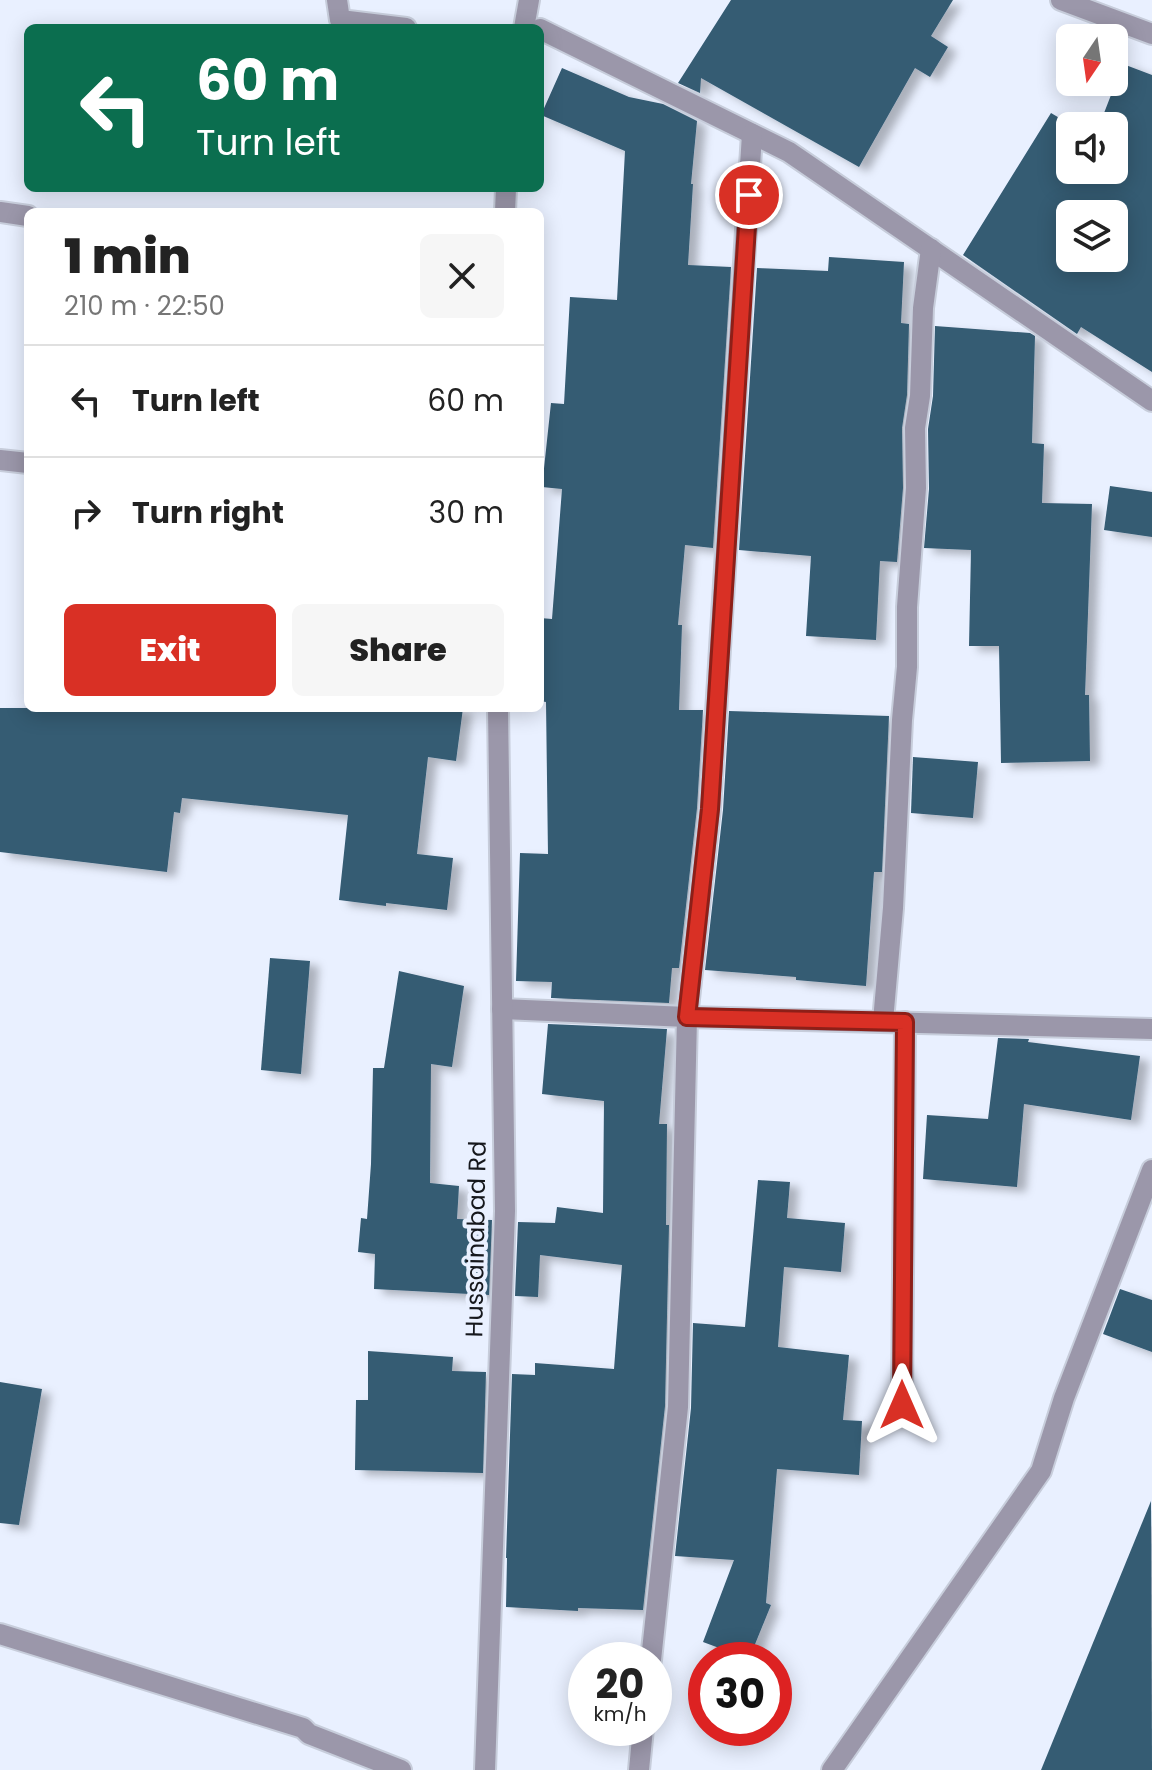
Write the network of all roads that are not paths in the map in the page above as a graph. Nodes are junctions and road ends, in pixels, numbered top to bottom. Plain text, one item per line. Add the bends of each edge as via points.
1 (337, 0) edge
2 (529, 0) edge
3 (1061, 0) edge
4 (373, 24) edge
5 (532, 24) edge
6 (544, 33) edge
7 (1152, 34) edge
8 (752, 134) junction
9 (0, 212) edge
10 (24, 215) edge
11 (931, 249) junction
12 (1152, 401) edge
13 (0, 460) edge
14 (24, 463) edge
15 (498, 712) edge
16 (502, 1009) junction
17 (687, 1017) junction
18 (883, 1021) junction
19 (905, 1022) junction
20 (1152, 1029) edge
21 (1152, 1170) edge
22 (902, 1405) dead end
23 (0, 1634) edge
24 (653, 1642) edge
25 (641, 1746) edge
26 (401, 1770) edge
27 (485, 1770) edge
28 (639, 1770) edge
29 (832, 1770) edge

1 - 4 street via 340,20
2 - 5 street
3 - 7 street
6 - 8 street
8 - 11 street via 789,152
8 - 17 street via 710,809
9 - 10 street
11 - 12 street
11 - 18 street via 915,428 907,667
13 - 14 street
15 - 16 street, Hussainabad Rd
16 - 17 street
16 - 27 street, Hussainabad Rd via 505,1211
17 - 18 street
17 - 24 street via 678,1407
18 - 19 street
19 - 20 street
19 - 22 street
21 - 29 street via 1041,1471
23 - 26 street via 303,1728
25 - 28 street

